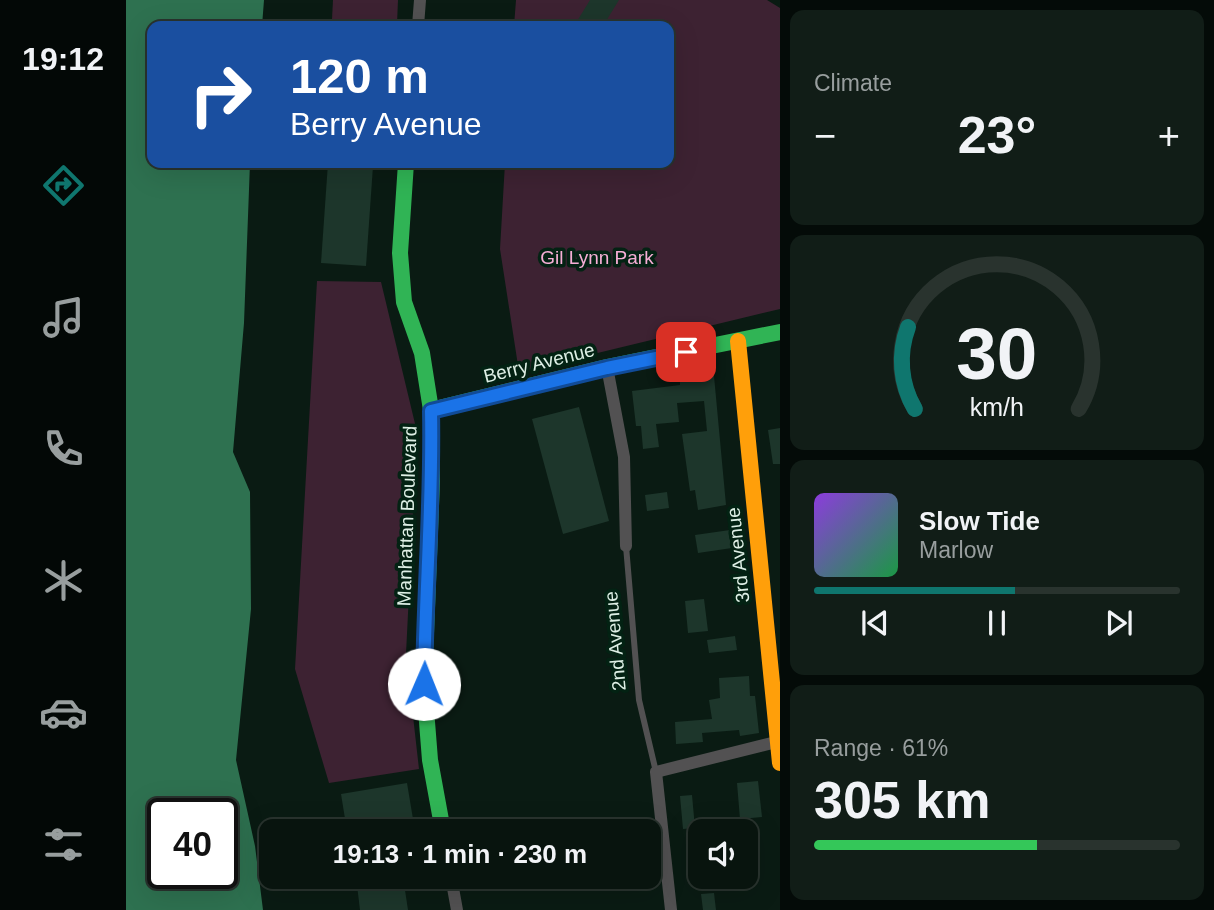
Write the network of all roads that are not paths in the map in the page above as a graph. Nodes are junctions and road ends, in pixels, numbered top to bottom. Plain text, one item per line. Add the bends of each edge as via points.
1 (420, 0) edge
2 (418, 21) edge
3 (406, 168) edge
4 (780, 332) edge
5 (738, 341) junction
6 (607, 368) junction
7 (431, 411) junction
8 (625, 545) joint
9 (779, 741) edge
10 (780, 764) edge
11 (656, 772) junction
12 (441, 819) edge
13 (453, 889) edge
14 (457, 910) edge
15 (671, 910) edge

1 - 2 street
3 - 7 street, Manhattan Boulevard via 400,253 404,302 422,353
4 - 5 street, Berry Avenue
5 - 6 street, Berry Avenue
5 - 9 street, 3rd Avenue
6 - 7 street, Berry Avenue
6 - 8 street, 2nd Avenue via 624,457
7 - 12 street, Manhattan Boulevard via 424,684
8 - 11 lane, 2nd Avenue via 639,700
9 - 10 street, 3rd Avenue
9 - 11 street
11 - 15 street, 2nd Avenue
13 - 14 street

